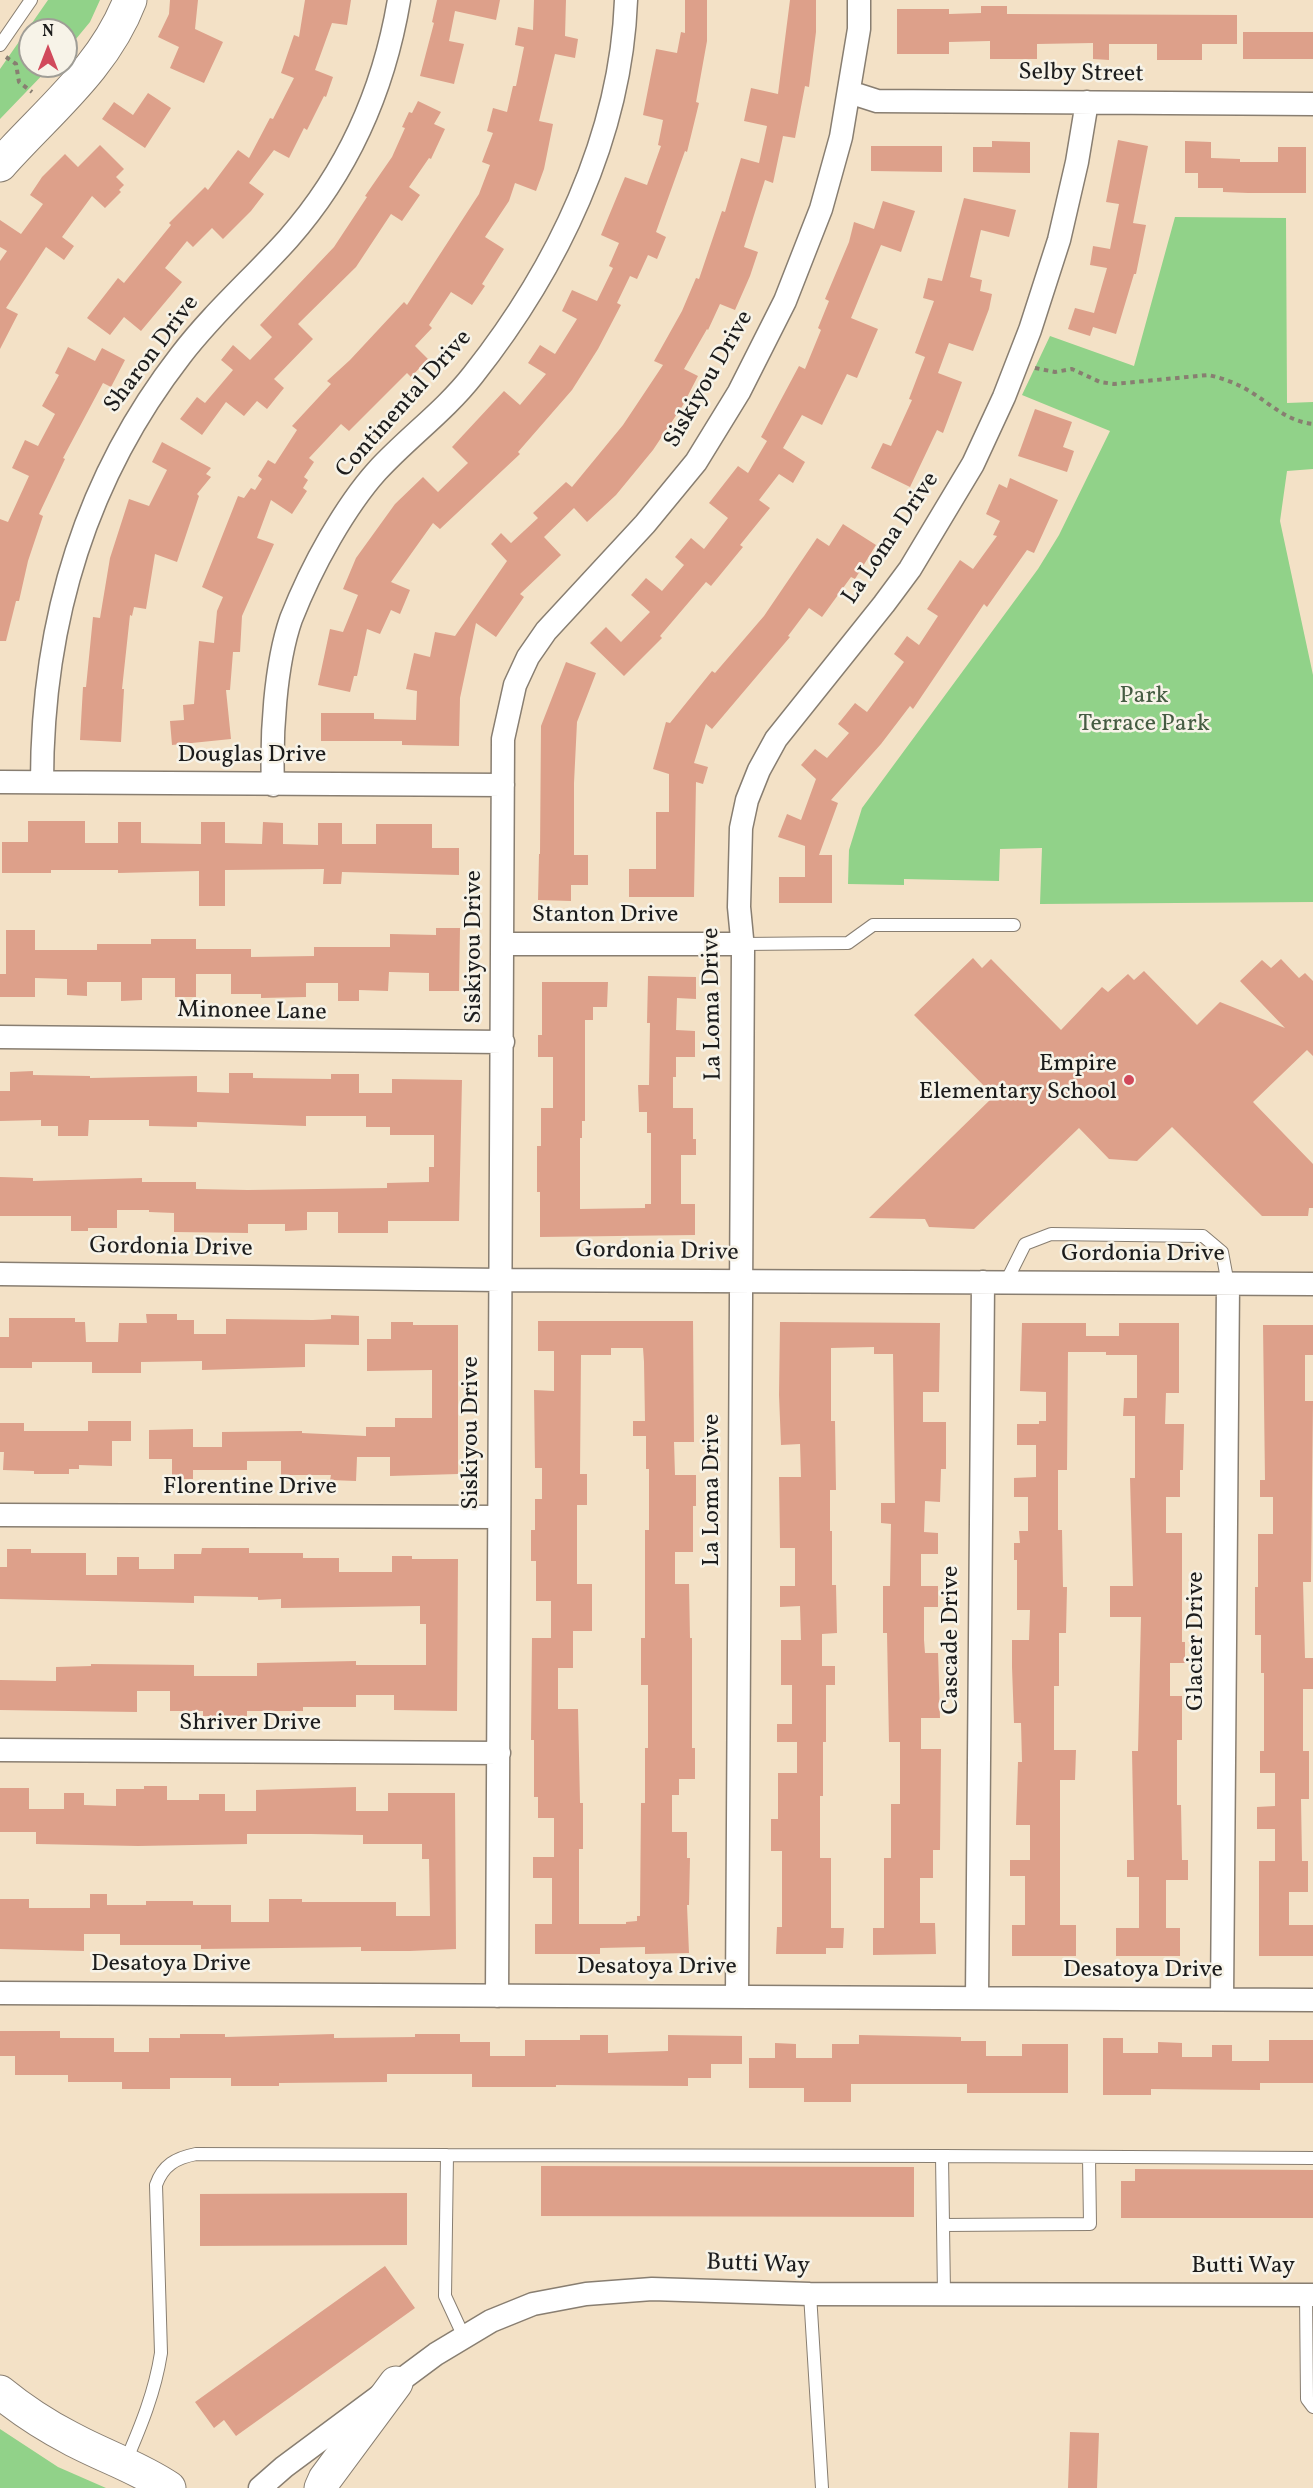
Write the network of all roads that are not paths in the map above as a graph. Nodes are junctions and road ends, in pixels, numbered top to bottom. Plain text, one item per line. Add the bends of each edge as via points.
1 (31, 0) edge
2 (130, 0) edge
3 (399, 0) edge
4 (627, 0) edge
5 (859, 0) edge
6 (0, 45) edge
7 (849, 92) junction
8 (1087, 102) junction
9 (1313, 104) edge
10 (0, 165) edge
11 (0, 782) edge
12 (42, 782) junction
13 (273, 785) junction
14 (503, 785) junction
15 (1014, 925) dead end
16 (503, 944) junction
17 (742, 944) junction
18 (0, 1037) edge
19 (503, 1042) junction
20 (0, 1274) edge
21 (501, 1280) junction
22 (741, 1281) junction
23 (983, 1282) junction
24 (1006, 1282) junction
25 (1228, 1284) junction
26 (1313, 1284) edge
27 (0, 1515) edge
28 (499, 1517) junction
29 (0, 1750) edge
30 (499, 1753) junction
31 (0, 1993) edge
32 (497, 1995) junction
33 (737, 1997) junction
34 (977, 1998) junction
35 (1222, 1999) junction
36 (1313, 2000) edge
37 (447, 2155) junction
38 (942, 2156) junction
39 (1089, 2157) junction
40 (1313, 2158) edge
41 (943, 2224) junction
42 (810, 2294) junction
43 (944, 2294) junction
44 (1310, 2295) edge
45 (464, 2337) junction
46 (1310, 2352) edge
47 (396, 2383) junction
48 (0, 2392) edge
49 (1313, 2407) edge
50 (124, 2464) junction
51 (170, 2488) edge
52 (260, 2488) edge
53 (321, 2488) edge
54 (822, 2488) edge

1 - 6 lane
2 - 10 street via 101,56
3 - 12 street, Sharon Drive via 376,93 328,187 289,237 180,356 148,400 109,469 77,546 53,646 43,721
4 - 13 street, Continental Drive via 621,54 603,132 588,179 542,276 472,377 369,480 312,569 283,651 271,743
5 - 7 street, Siskiyou Drive via 859,29
7 - 8 street, Selby Street via 876,101
7 - 14 street, Siskiyou Drive via 821,209 785,301 739,392 696,462 645,524 546,631 528,657 509,708 503,739
8 - 9 street, Selby Street
8 - 17 street, La Loma Drive via 1059,240 1018,362 973,464 910,569 776,739 759,770 741,828
11 - 12 street, Douglas Drive
12 - 13 street, Douglas Drive
13 - 14 street, Douglas Drive
14 - 16 street, Siskiyou Drive
15 - 17 lane via 873,925 848,943
16 - 17 street, Stanton Drive
16 - 19 street, Siskiyou Drive
17 - 22 street, La Loma Drive
18 - 19 street, Minonee Lane
19 - 21 street, Siskiyou Drive
20 - 21 street, Gordonia Drive
21 - 22 street, Gordonia Drive
21 - 28 street, Siskiyou Drive
22 - 23 street, Gordonia Drive
22 - 33 street, La Loma Drive
23 - 24 street, Gordonia Drive
23 - 34 street, Cascade Drive
24 - 25 street, Gordonia Drive
24 - 25 lane via 1025,1244 1051,1234 1203,1236 1222,1252
25 - 26 street, Gordonia Drive
25 - 35 street, Glacier Drive
27 - 28 street, Florentine Drive
28 - 30 street, Siskiyou Drive
29 - 30 street, Shriver Drive
30 - 32 street, Siskiyou Drive
31 - 32 street, Desatoya Drive
32 - 33 street, Desatoya Drive
33 - 34 street, Desatoya Drive
34 - 35 street, Desatoya Drive
35 - 36 street, Desatoya Drive
37 - 38 lane
37 - 45 lane via 445,2296
37 - 50 lane via 196,2154 170,2162 156,2185 161,2353 147,2412
38 - 39 lane
38 - 41 lane
39 - 40 lane
39 - 41 lane via 1090,2224
41 - 43 lane
42 - 43 street, Butti Way
42 - 45 street, Butti Way via 652,2289 586,2294 533,2304
42 - 54 lane
43 - 44 street, Butti Way
44 - 46 lane
45 - 47 street, Butti Way
46 - 49 lane via 1308,2399
47 - 52 street, Butti Way
47 - 53 street
48 - 50 street via 69,2438
50 - 51 street

